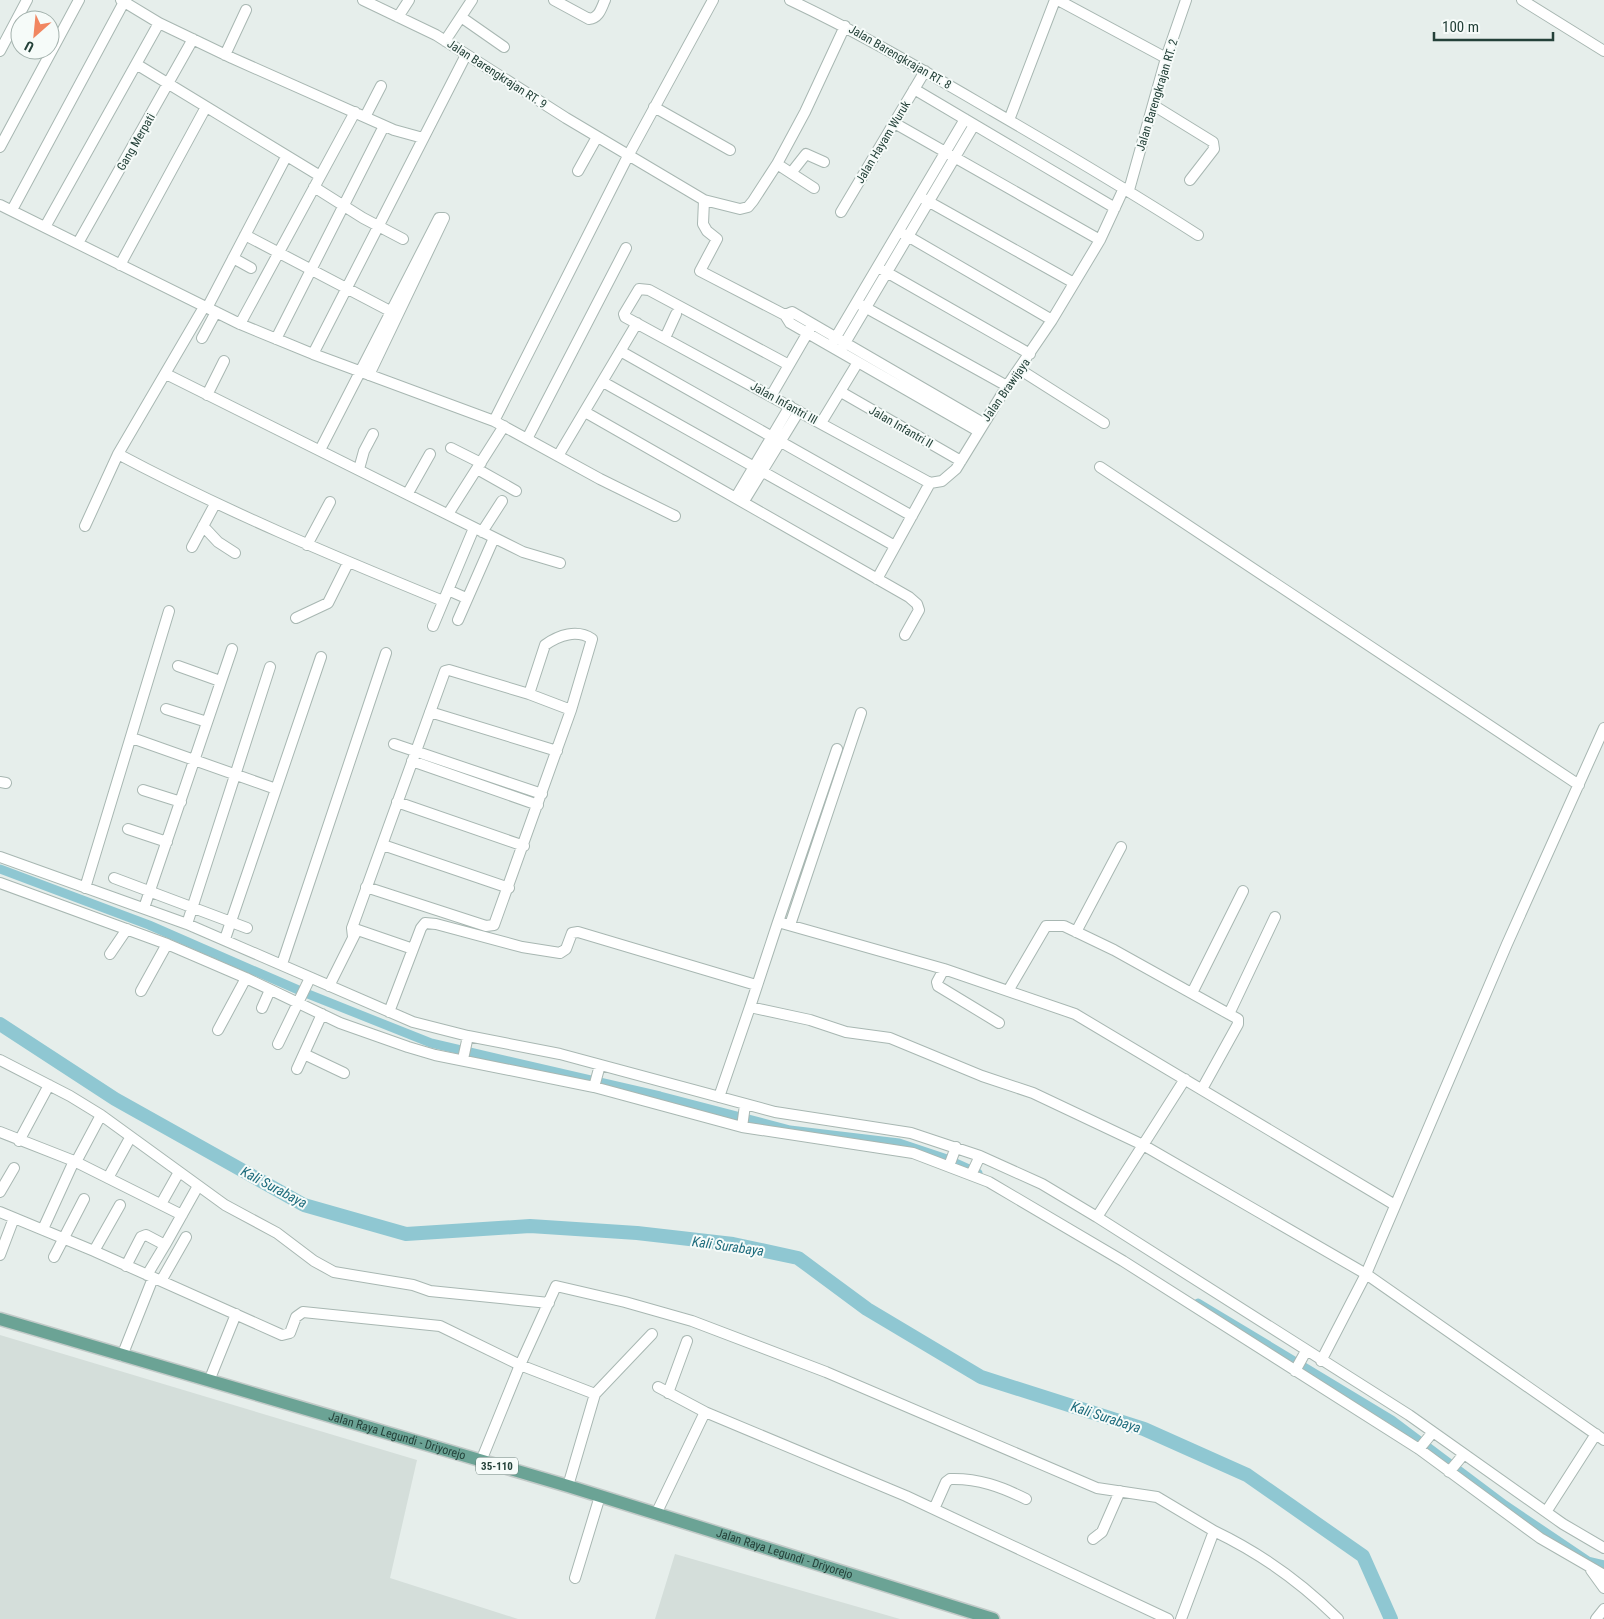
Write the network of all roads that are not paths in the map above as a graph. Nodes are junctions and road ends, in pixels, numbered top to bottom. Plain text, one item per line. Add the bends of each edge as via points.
1 (27, 0) edge
2 (79, 0) edge
3 (363, 0) edge
4 (409, 0) edge
5 (472, 0) edge
6 (554, 0) edge
7 (605, 0) edge
8 (713, 0) edge
9 (790, 0) edge
10 (1056, 0) edge
11 (1186, 0) edge
12 (1522, 0) edge
13 (122, 1) edge
14 (246, 10) dead end
15 (398, 17) junction
16 (461, 17) junction
17 (159, 23) junction
18 (845, 26) junction
19 (193, 39) junction
20 (445, 41) junction
21 (504, 48) dead end
22 (0, 51) edge
23 (1604, 51) edge
24 (225, 55) junction
25 (466, 55) junction
26 (1166, 58) junction
27 (136, 64) junction
28 (925, 71) junction
29 (169, 84) junction
30 (381, 86) dead end
31 (914, 89) junction
32 (1153, 105) junction
33 (206, 107) junction
34 (654, 107) junction
35 (355, 112) junction
36 (365, 117) junction
37 (1008, 120) junction
38 (970, 122) junction
39 (896, 124) junction
40 (384, 126) junction
41 (423, 138) junction
42 (597, 138) junction
43 (0, 147) edge
44 (730, 150) dead end
45 (950, 155) junction
46 (628, 156) junction
47 (286, 157) junction
48 (824, 162) dead end
49 (777, 164) junction
50 (578, 172) dead end
51 (791, 173) junction
52 (320, 176) junction
53 (1190, 180) dead end
54 (314, 187) junction
55 (814, 188) dead end
56 (1126, 189) junction
57 (924, 199) junction
58 (704, 200) junction
59 (0, 205) edge
60 (343, 206) junction
61 (1115, 208) junction
62 (12, 210) junction
63 (841, 212) dead end
64 (45, 227) junction
65 (378, 227) junction
66 (904, 234) junction
67 (245, 235) junction
68 (1198, 236) dead end
69 (402, 239) dead end
70 (1100, 240) junction
71 (78, 243) junction
72 (626, 248) dead end
73 (278, 252) junction
74 (232, 258) junction
75 (120, 265) junction
76 (251, 268) dead end
77 (311, 270) junction
78 (882, 270) junction
79 (1074, 283) junction
80 (346, 288) junction
81 (404, 293) junction
82 (861, 305) junction
83 (209, 309) junction
84 (390, 311) junction
85 (676, 314) dead end
86 (1052, 320) junction
87 (637, 323) junction
88 (240, 324) junction
89 (810, 328) junction
90 (202, 338) dead end
91 (665, 338) junction
92 (276, 339) junction
93 (838, 345) junction
94 (622, 352) junction
95 (313, 354) junction
96 (1030, 354) junction
97 (224, 361) dead end
98 (858, 362) junction
99 (789, 365) junction
100 (1019, 369) junction
101 (364, 373) junction
102 (166, 374) junction
103 (603, 382) junction
104 (1007, 386) junction
105 (841, 392) junction
106 (207, 395) junction
107 (770, 396) junction
108 (794, 409) junction
109 (585, 412) junction
110 (494, 421) junction
111 (821, 423) junction
112 (1104, 423) dead end
113 (504, 426) junction
114 (980, 427) junction
115 (374, 434) dead end
116 (527, 438) junction
117 (777, 438) junction
118 (451, 448) dead end
119 (320, 450) junction
120 (118, 454) junction
121 (430, 454) dead end
122 (558, 456) junction
123 (960, 461) junction
124 (479, 466) junction
125 (1100, 467) dead end
126 (758, 469) junction
127 (359, 470) junction
128 (930, 483) junction
129 (516, 492) dead end
130 (408, 493) junction
131 (740, 499) junction
132 (502, 501) dead end
133 (330, 502) dead end
134 (216, 504) junction
135 (448, 514) junction
136 (674, 516) dead end
137 (912, 516) junction
138 (85, 526) dead end
139 (203, 526) junction
140 (478, 530) junction
141 (494, 538) junction
142 (307, 544) junction
143 (894, 546) junction
144 (192, 547) dead end
145 (235, 553) dead end
146 (348, 563) junction
147 (560, 563) dead end
148 (877, 579) junction
149 (448, 590) junction
150 (466, 598) junction
151 (443, 601) junction
152 (169, 611) dead end
153 (296, 618) dead end
154 (458, 620) dead end
155 (434, 626) dead end
156 (905, 635) dead end
157 (232, 649) dead end
158 (386, 653) dead end
159 (320, 657) dead end
160 (178, 666) dead end
161 (270, 666) dead end
162 (220, 681) junction
163 (529, 694) junction
164 (166, 709) dead end
165 (571, 710) junction
166 (430, 712) junction
167 (861, 713) dead end
168 (207, 722) junction
169 (1604, 728) edge
170 (132, 738) junction
171 (394, 744) dead end
172 (837, 749) dead end
173 (557, 751) junction
174 (414, 757) junction
175 (194, 762) junction
176 (235, 774) junction
177 (1578, 785) junction
178 (276, 789) junction
179 (143, 790) dead end
180 (540, 800) junction
181 (181, 802) junction
182 (398, 802) junction
183 (128, 829) dead end
184 (167, 842) junction
185 (383, 845) junction
186 (524, 846) junction
187 (1121, 847) dead end
188 (0, 857) edge
189 (114, 878) dead end
190 (0, 883) edge
191 (369, 887) junction
192 (85, 888) junction
193 (509, 888) junction
194 (1243, 891) dead end
195 (149, 892) junction
196 (144, 908) junction
197 (192, 908) junction
198 (1275, 917) dead end
199 (231, 922) junction
200 (778, 922) junction
201 (187, 924) junction
202 (790, 926) junction
203 (247, 928) dead end
204 (127, 929) junction
205 (354, 931) junction
206 (1076, 932) junction
207 (226, 939) junction
208 (167, 944) junction
209 (413, 949) junction
210 (110, 954) dead end
211 (282, 964) junction
212 (944, 969) junction
213 (246, 978) junction
214 (306, 978) junction
215 (756, 985) junction
216 (329, 986) junction
217 (1009, 989) junction
218 (270, 990) junction
219 (141, 991) dead end
220 (1192, 993) junction
221 (298, 1002) junction
222 (750, 1007) junction
223 (262, 1008) dead end
224 (390, 1012) junction
225 (322, 1014) junction
226 (1229, 1014) junction
227 (998, 1023) dead end
228 (218, 1030) dead end
229 (467, 1040) junction
230 (278, 1044) dead end
231 (304, 1054) junction
232 (464, 1058) junction
233 (0, 1060) edge
234 (599, 1068) junction
235 (297, 1070) dead end
236 (344, 1073) dead end
237 (1185, 1079) junction
238 (49, 1085) junction
239 (1204, 1086) junction
240 (595, 1087) junction
241 (719, 1097) junction
242 (744, 1108) junction
243 (101, 1115) junction
244 (742, 1126) junction
245 (0, 1132) edge
246 (130, 1138) junction
247 (19, 1141) junction
248 (1143, 1145) junction
249 (955, 1150) junction
250 (979, 1157) junction
251 (75, 1162) junction
252 (949, 1165) junction
253 (14, 1168) dead end
254 (179, 1172) junction
255 (972, 1173) junction
256 (108, 1178) junction
257 (198, 1186) junction
258 (0, 1192) edge
259 (84, 1200) dead end
260 (161, 1204) junction
261 (120, 1205) dead end
262 (1395, 1205) junction
263 (0, 1212) edge
264 (182, 1215) junction
265 (1097, 1217) junction
266 (14, 1218) junction
267 (43, 1229) junction
268 (186, 1237) dead end
269 (62, 1238) junction
270 (165, 1245) junction
271 (94, 1251) junction
272 (0, 1255) edge
273 (54, 1257) dead end
274 (126, 1266) junction
275 (1366, 1274) junction
276 (154, 1278) junction
277 (549, 1303) junction
278 (236, 1314) junction
279 (0, 1319) edge
280 (652, 1334) dead end
281 (687, 1341) dead end
282 (1304, 1354) junction
283 (122, 1356) junction
284 (1322, 1361) junction
285 (520, 1365) junction
286 (1296, 1369) junction
287 (209, 1381) junction
288 (658, 1387) dead end
289 (668, 1393) junction
290 (595, 1394) junction
291 (705, 1412) junction
292 (1431, 1434) junction
293 (1600, 1437) edge
294 (1420, 1448) junction
295 (1462, 1456) junction
296 (481, 1461) junction
297 (1450, 1471) junction
298 (568, 1486) junction
299 (1120, 1491) junction
300 (600, 1496) junction
301 (1026, 1499) dead end
302 (934, 1509) junction
303 (1546, 1512) junction
304 (656, 1514) junction
305 (1214, 1531) junction
306 (1093, 1539) dead end
307 (1604, 1548) edge
308 (1590, 1569) junction
309 (1604, 1575) edge
310 (575, 1578) dead end
311 (1604, 1588) edge
312 (1604, 1609) edge
313 (993, 1619) edge
314 (1168, 1619) edge
315 (1181, 1619) edge
316 (1338, 1619) edge
317 (1596, 1619) edge

1 - 22 street
2 - 43 street
3 - 15 street, Jalan Barengkrajan RT. 9
4 - 15 street
5 - 16 street
6 - 7 street via 589,19 595,18
8 - 34 street
9 - 18 street, Jalan Barengkrajan RT. 8
10 - 26 street
10 - 37 street
11 - 26 street, Jalan Barengkrajan RT. 2
12 - 23 street
13 - 17 street
13 - 62 street
14 - 24 street
15 - 20 street, Jalan Barengkrajan RT. 9
16 - 20 street
16 - 21 street
17 - 19 street
17 - 27 street
18 - 28 street, Jalan Barengkrajan RT. 8
18 - 49 street
19 - 24 street
19 - 29 street, Gang Merpati
20 - 25 street, Jalan Barengkrajan RT. 9
24 - 35 street
25 - 41 street
25 - 42 street, Jalan Barengkrajan RT. 9
26 - 32 street, Jalan Barengkrajan RT. 2
27 - 29 street
27 - 64 street
28 - 31 street, Jalan Hayam Wuruk
28 - 37 street, Jalan Barengkrajan RT. 8
29 - 33 street
29 - 71 street, Gang Merpati
30 - 36 street
31 - 38 street
31 - 39 street, Jalan Hayam Wuruk
32 - 53 street via 1213,142 1214,149
32 - 56 street, Jalan Barengkrajan RT. 2
33 - 47 street
33 - 75 street
34 - 44 street
34 - 46 street
35 - 36 street
35 - 52 street
36 - 40 street
37 - 56 street
38 - 45 street
38 - 61 street
39 - 45 street
39 - 63 street, Jalan Hayam Wuruk
40 - 41 street
40 - 60 street
41 - 65 street
42 - 46 street, Jalan Barengkrajan RT. 9
42 - 50 street
45 - 57 street
45 - 70 street
46 - 58 street, Jalan Barengkrajan RT. 9
46 - 110 street
47 - 52 street
47 - 67 street
48 - 51 street via 806,154
49 - 51 street
49 - 58 street, Jalan Barengkrajan RT. 9 via 748,208
51 - 55 street
52 - 54 street
54 - 60 street
54 - 73 street
56 - 61 street, Jalan Brawijaya
56 - 68 street
57 - 66 street
57 - 79 street
58 - 89 street via 703,224 716,238 700,271 785,315 790,323
59 - 62 street
60 - 65 street
60 - 77 street
61 - 70 street, Jalan Brawijaya
62 - 64 street
64 - 71 street
65 - 69 street
65 - 80 street
66 - 78 street
66 - 86 street
67 - 73 street
67 - 74 street
70 - 79 street, Jalan Brawijaya
71 - 75 street
72 - 116 street
73 - 77 street
73 - 88 street
74 - 76 street
74 - 83 street
75 - 83 street
77 - 80 street
77 - 92 street
78 - 82 street
78 - 96 street
79 - 86 street, Jalan Brawijaya
80 - 84 street
80 - 95 street
81 - 81 street via 439,218 444,218
81 - 84 street
81 - 101 street
82 - 93 street
82 - 104 street
83 - 88 street
83 - 90 street
83 - 102 street
84 - 101 street
85 - 91 street
86 - 96 street, Jalan Brawijaya
87 - 91 street, Jalan Infantri III
87 - 94 street
87 - 99 street via 624,314 642,288
88 - 92 street
89 - 93 street
89 - 99 street
91 - 107 street, Jalan Infantri III
92 - 95 street
93 - 98 street
93 - 114 street
94 - 103 street
94 - 117 street
95 - 101 street
96 - 100 street, Jalan Brawijaya
97 - 106 street
98 - 105 street
98 - 114 street
99 - 107 street
100 - 104 street, Jalan Brawijaya
100 - 112 street
101 - 110 street
101 - 119 street
102 - 106 street
102 - 120 street
103 - 109 street
103 - 126 street
104 - 114 street, Jalan Brawijaya
105 - 111 street
105 - 123 street, Jalan Infantri II
106 - 119 street
107 - 108 street, Jalan Infantri III
108 - 111 street, Jalan Infantri III
108 - 117 street
109 - 122 street
109 - 131 street
110 - 113 street
111 - 128 street, Jalan Infantri III
113 - 116 street
113 - 124 street
114 - 123 street, Jalan Brawijaya
115 - 127 street via 364,450
116 - 122 street
117 - 126 street
117 - 137 street
118 - 124 street
119 - 127 street
120 - 134 street
120 - 138 street
121 - 130 street
122 - 136 street
123 - 128 street, Jalan Brawijaya via 942,481
124 - 129 street
124 - 135 street
125 - 177 street
126 - 131 street
126 - 143 street
127 - 130 street
128 - 137 street
130 - 135 street
131 - 148 street
132 - 140 street
133 - 142 street
134 - 139 street
134 - 142 street
135 - 140 street
137 - 143 street
139 - 144 street
139 - 145 street via 218,542
140 - 141 street
140 - 149 street
141 - 147 street via 534,556
141 - 150 street
142 - 146 street
143 - 148 street
146 - 151 street
146 - 153 street via 328,603
148 - 156 street via 909,596 919,607
149 - 150 street
149 - 151 street
150 - 154 street
151 - 155 street
152 - 170 street
157 - 162 street
158 - 211 street
159 - 178 street
160 - 162 street
161 - 176 street
162 - 168 street
163 - 165 street
163 - 165 street via 545,644 567,634 591,637 593,641
163 - 166 street via 446,670
164 - 168 street
165 - 173 street
166 - 173 street
166 - 174 street
167 - 202 street
168 - 175 street
169 - 177 street
170 - 175 street
170 - 192 street
171 - 174 street
172 - 200 street
173 - 180 street
174 - 180 street
174 - 182 street
175 - 176 street
175 - 181 street
176 - 178 street
176 - 197 street
177 - 262 street
178 - 199 street
179 - 181 street
180 - 186 street
181 - 184 street
182 - 185 street
182 - 186 street
183 - 184 street
184 - 195 street
185 - 191 street
185 - 193 street
186 - 193 street
187 - 206 street
188 - 192 street
189 - 195 street
190 - 204 street
191 - 193 street via 491,926
191 - 205 street
192 - 196 street
194 - 220 street
195 - 196 street
195 - 197 street
196 - 201 street
197 - 199 street
197 - 201 street
198 - 226 street
199 - 203 street
199 - 207 street
200 - 202 street
200 - 215 street
201 - 207 street
202 - 212 street
204 - 208 street
204 - 210 street
205 - 209 street
205 - 216 street
206 - 217 street via 1059,925 1045,926
206 - 220 street
207 - 211 street
208 - 213 street
208 - 219 street
209 - 215 street via 425,923 560,953 576,931
209 - 224 street
211 - 214 street
212 - 217 street
212 - 227 street via 938,986
213 - 218 street
213 - 228 street
214 - 216 street
214 - 221 street
215 - 222 street
216 - 224 street
217 - 237 street via 1075,1014
218 - 221 street
218 - 223 street
220 - 226 street
221 - 225 street
221 - 230 street
222 - 241 street
222 - 248 street via 810,1020 846,1032 890,1038 1033,1093
224 - 229 street
225 - 231 street
225 - 232 street via 408,1047 435,1055
226 - 239 street via 1239,1022
229 - 232 street
229 - 234 street via 560,1054
231 - 235 street
231 - 236 street
232 - 240 street
233 - 238 street
234 - 240 street
234 - 241 street
237 - 239 street
237 - 248 street
238 - 243 street
238 - 247 street
239 - 262 street
240 - 244 street
241 - 242 street
242 - 244 street
242 - 249 street via 911,1133
243 - 246 street
243 - 251 street
244 - 252 street via 913,1153
245 - 247 street
246 - 254 street
246 - 256 street
247 - 251 street via 36,1144
248 - 265 street
248 - 275 street
249 - 250 street
249 - 252 street
250 - 255 street
250 - 265 street via 1042,1184
251 - 256 street
251 - 267 street
252 - 255 street
253 - 258 street
254 - 257 street
254 - 260 street
255 - 286 street via 1017,1197
256 - 260 street
257 - 264 street
257 - 277 street via 334,1272 439,1292
259 - 269 street
260 - 264 street
261 - 271 street
262 - 275 street
263 - 266 street
264 - 270 street
265 - 282 street
266 - 267 street
266 - 272 street
267 - 269 street
268 - 276 street
269 - 271 street
269 - 273 street
270 - 274 street via 144,1235
270 - 276 street
271 - 274 street
274 - 276 street
275 - 284 street
275 - 293 street
276 - 278 street
276 - 283 street
277 - 285 street
277 - 299 street via 557,1286 692,1322 826,1372 1097,1488
278 - 285 street via 282,1335 290,1332 296,1317 303,1312 440,1326
278 - 287 street
279 - 283 main road, Jalan Raya Legundi - Driyorejo / 35-110
280 - 290 street
281 - 289 street
282 - 284 street
282 - 286 street
283 - 287 main road, Jalan Raya Legundi - Driyorejo / 35-110
284 - 292 street via 1409,1415
285 - 290 street
285 - 296 street
286 - 294 street
287 - 296 main road, Jalan Raya Legundi - Driyorejo / 35-110
288 - 289 street
289 - 291 street
290 - 298 street
291 - 302 street
291 - 304 street
292 - 294 street
292 - 295 street
293 - 303 street
294 - 297 street
295 - 297 street
295 - 303 street
296 - 298 main road, Jalan Raya Legundi - Driyorejo / 35-110
297 - 308 street via 1540,1538
298 - 300 main road, Jalan Raya Legundi - Driyorejo / 35-110
299 - 305 street via 1157,1496
299 - 306 street via 1102,1532
300 - 304 main road, Jalan Raya Legundi - Driyorejo / 35-110
300 - 310 street
301 - 302 street via 983,1482 950,1479
302 - 314 street
303 - 307 street via 1591,1543
304 - 313 main road, Jalan Raya Legundi - Driyorejo / 35-110
305 - 315 street
305 - 316 street via 1292,1576
308 - 309 street
308 - 311 street
312 - 317 street

